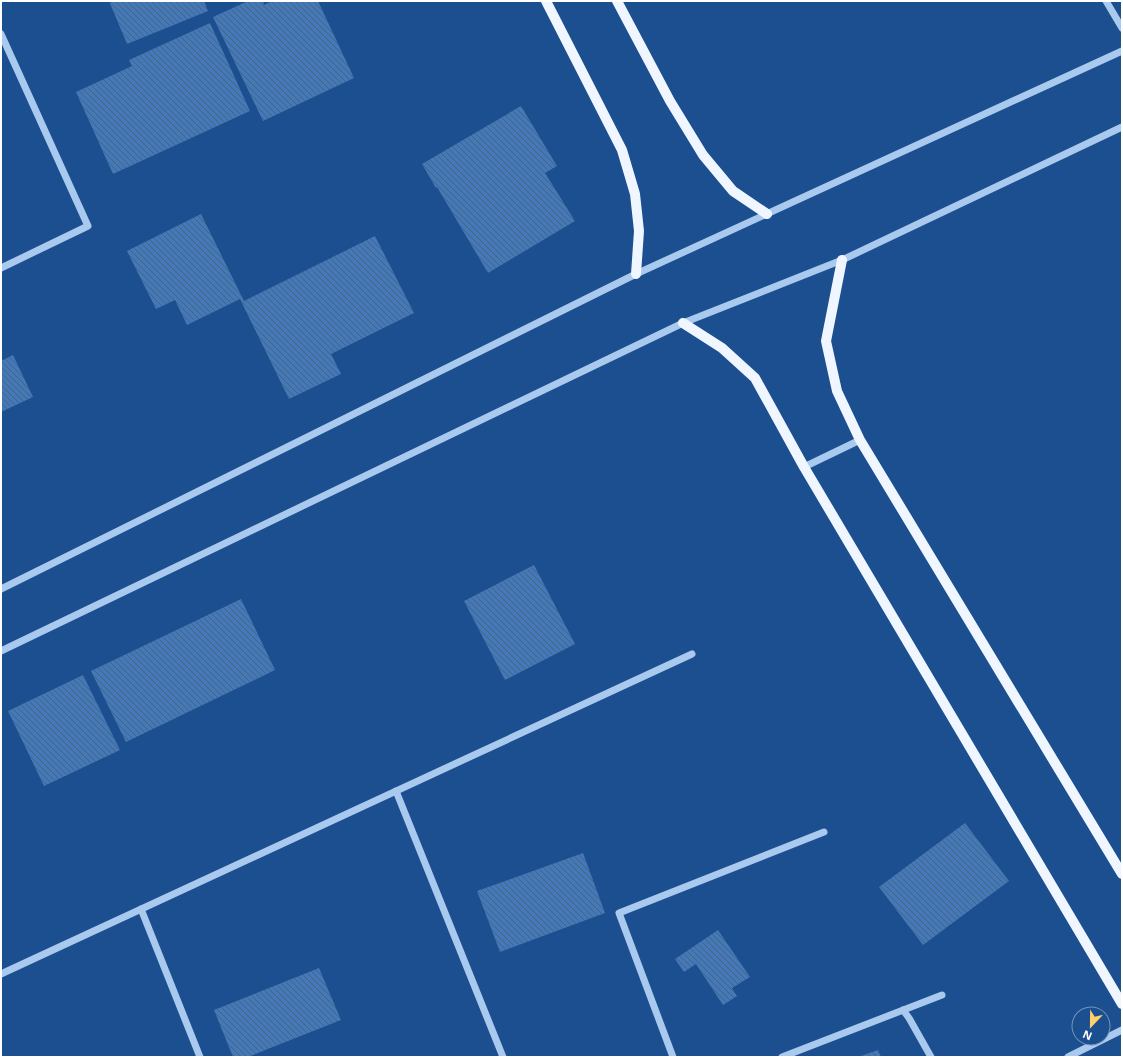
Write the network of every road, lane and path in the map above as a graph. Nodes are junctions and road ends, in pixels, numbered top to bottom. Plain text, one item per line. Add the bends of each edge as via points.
1 (546, 1) edge
2 (617, 1) edge
3 (1106, 1) edge
4 (1122, 28) edge
5 (1, 34) edge
6 (1122, 51) edge
7 (1122, 127) edge
8 (767, 214) junction
9 (842, 260) junction
10 (1, 268) edge
11 (636, 274) junction
12 (683, 323) junction
13 (860, 440) junction
14 (804, 468) junction
15 (1, 589) edge
16 (1, 651) edge
17 (692, 654) dead end
18 (396, 791) junction
19 (824, 832) dead end
20 (1122, 874) edge
21 (141, 909) junction
22 (1, 974) edge
23 (942, 995) dead end
24 (1122, 1004) edge
25 (904, 1010) junction
26 (1122, 1030) edge
27 (200, 1057) edge
28 (503, 1057) edge
29 (674, 1057) edge
30 (782, 1057) edge
31 (930, 1057) edge
32 (1068, 1057) edge

1 - 11 main road via 622,150 635,194 639,231
2 - 8 main road via 670,101 703,155 733,191
3 - 4 street
5 - 10 street via 88,226
6 - 8 street
7 - 9 street
8 - 11 street
9 - 12 street
9 - 13 main road via 826,341 837,391
11 - 15 street
12 - 14 main road via 722,348 755,378
12 - 16 street
13 - 14 street
13 - 20 main road
14 - 24 main road
17 - 18 street
18 - 21 street
18 - 28 street
19 - 29 street via 619,913
21 - 22 street
21 - 27 street
23 - 25 street
25 - 30 street
25 - 31 street
26 - 32 street

